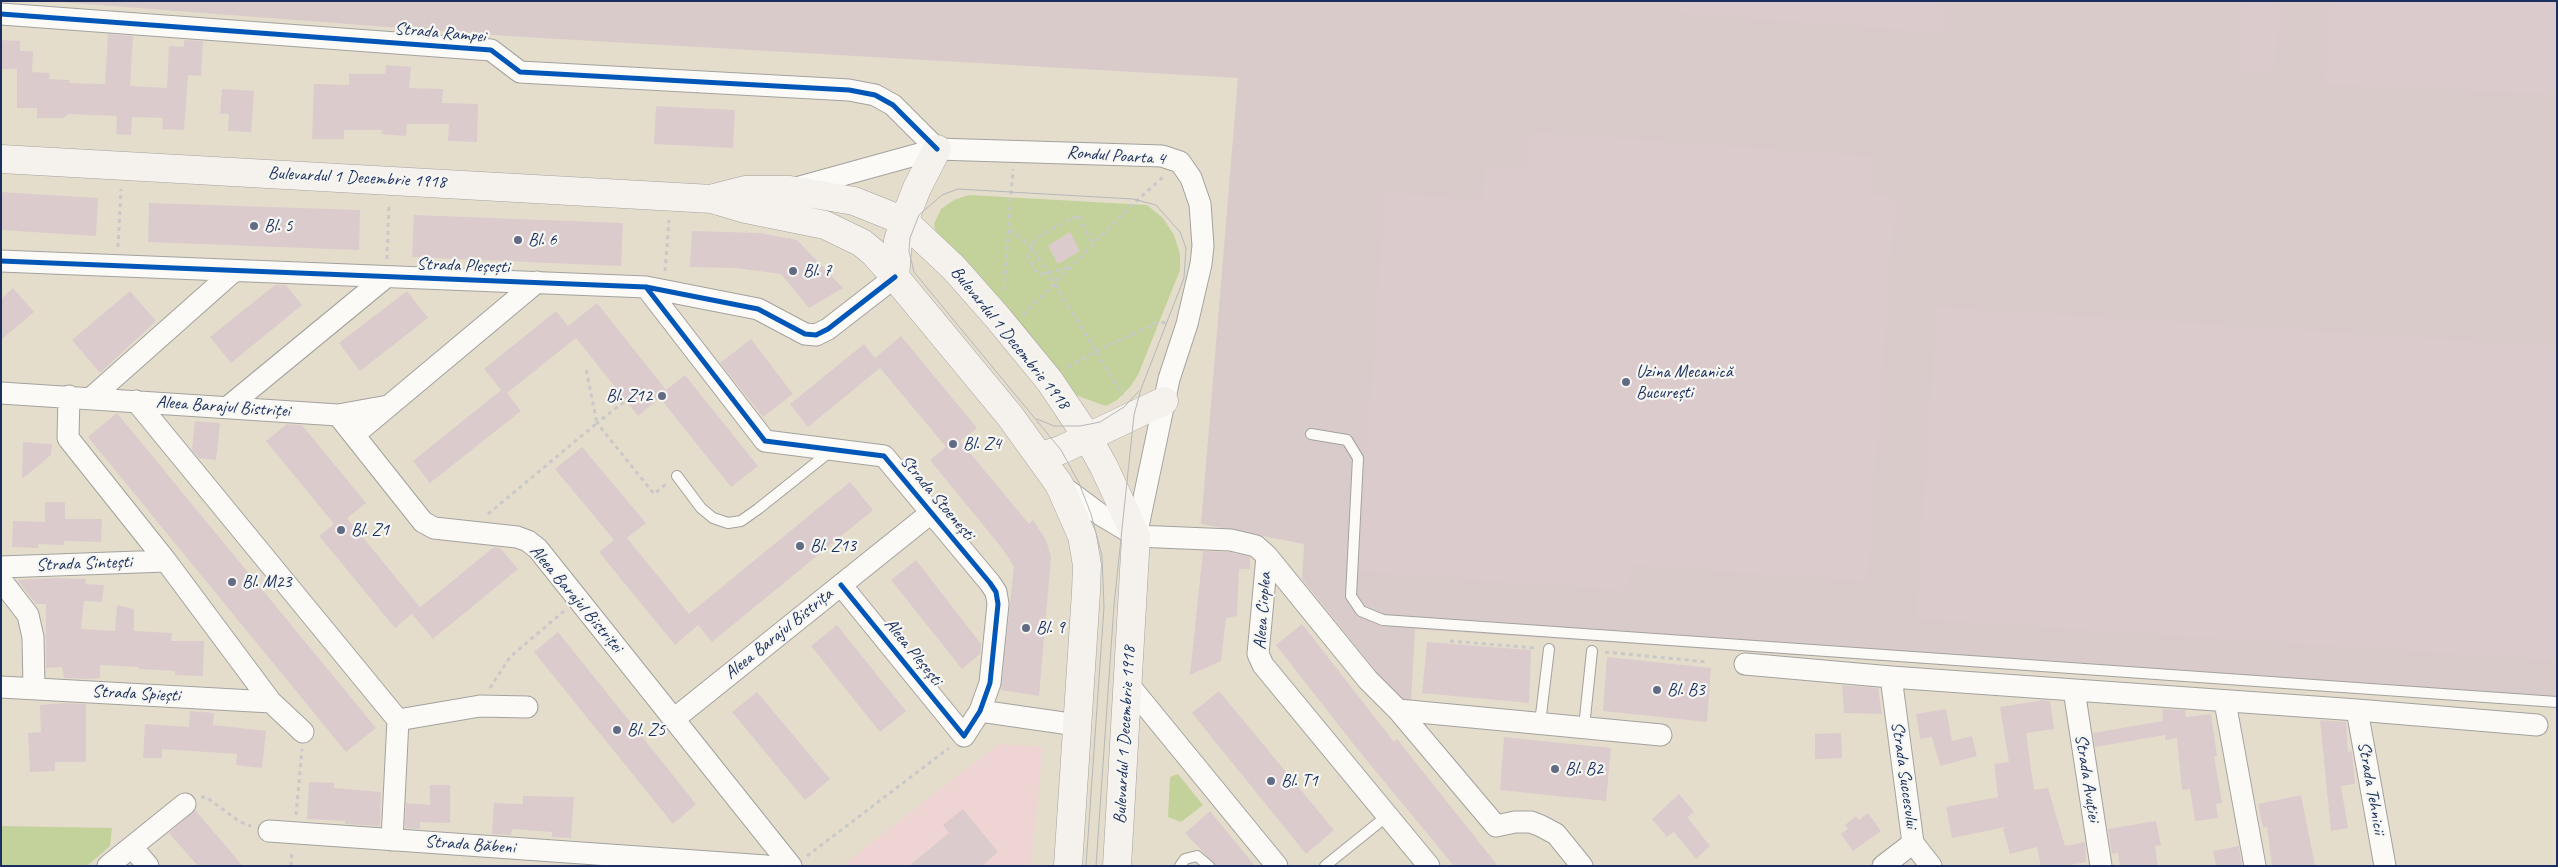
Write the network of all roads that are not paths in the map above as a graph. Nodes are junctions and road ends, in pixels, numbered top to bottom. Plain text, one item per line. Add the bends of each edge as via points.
1 (1, 14) edge
2 (937, 149) junction
3 (1, 159) edge
4 (790, 190) junction
5 (712, 199) junction
6 (904, 221) junction
7 (1, 261) edge
8 (234, 271) junction
9 (386, 277) junction
10 (895, 277) junction
11 (537, 282) junction
12 (655, 288) junction
13 (1, 393) edge
14 (69, 396) junction
15 (91, 398) junction
16 (136, 401) junction
17 (1164, 401) junction
18 (388, 406) junction
19 (228, 407) junction
20 (338, 415) junction
21 (1311, 434) dead end
22 (354, 435) junction
23 (1088, 438) junction
24 (833, 450) junction
25 (1040, 456) junction
26 (677, 476) road end
27 (1059, 484) junction
28 (932, 512) junction
29 (1136, 536) junction
30 (1267, 556) junction
31 (166, 561) junction
32 (1, 567) edge
33 (1, 580) edge
34 (841, 585) junction
35 (1549, 649) road end
36 (1592, 651) road end
37 (1746, 664) dead end
38 (1891, 677) junction
39 (1128, 684) junction
40 (1, 687) edge
41 (34, 688) junction
42 (2074, 690) junction
43 (271, 702) junction
44 (2224, 702) junction
45 (2557, 702) edge
46 (527, 707) dead end
47 (1398, 710) junction
48 (2357, 710) junction
49 (980, 711) junction
50 (674, 719) junction
51 (398, 720) junction
52 (1540, 724) junction
53 (1078, 725) junction
54 (2537, 725) dead end
55 (1584, 727) junction
56 (303, 732) road end
57 (1661, 735) dead end
58 (964, 736) joint
59 (185, 804) road end
60 (1387, 816) junction
61 (269, 831) road end
62 (392, 840) junction
63 (1913, 843) junction
64 (132, 847) junction
65 (552, 858) edge
66 (797, 863) edge
67 (726, 864) edge
68 (108, 866) edge
69 (148, 866) edge
70 (766, 866) edge
71 (1068, 866) edge
72 (1117, 866) edge
73 (1180, 866) edge
74 (1209, 866) edge
75 (1277, 866) edge
76 (1325, 866) edge
77 (1428, 866) edge
78 (1582, 866) edge
79 (1883, 866) edge
80 (1931, 866) edge
81 (2101, 866) edge
82 (2255, 866) edge
83 (2385, 866) edge

1 - 2 street, Strada Rampei via 491,50 520,72 850,90 875,94 893,106
2 - 4 street, Rondul Poarta 4
2 - 6 main road
2 - 17 street, Rondul Poarta 4 via 1162,156 1180,162 1191,178 1200,204 1203,246 1198,283
3 - 5 main road, Bulevardul 1 Decembrie 1918
4 - 5 main road, Bulevardul 1 Decembrie 1918 via 745,190
4 - 6 main road, Bulevardul 1 Decembrie 1918 via 854,201
5 - 10 main road, Bulevardul 1 Decembrie 1918 via 825,224 862,243
6 - 10 main road via 898,241
6 - 23 main road, Bulevardul 1 Decembrie 1918 via 954,268 1003,325 1049,380
7 - 8 street, Strada Pleșești
8 - 9 street, Strada Pleșești
8 - 15 street
9 - 11 street, Strada Pleșești
9 - 19 street
10 - 12 street, Strada Pleșești via 828,329 816,334 805,334 758,309
10 - 25 main road, Bulevardul 1 Decembrie 1918
11 - 12 street, Strada Pleșești
11 - 18 street
12 - 24 street, Strada Stoenești via 765,441
13 - 14 street, Aleea Barajul Bistriței
14 - 15 street, Aleea Barajul Bistriței
14 - 31 street via 68,438
15 - 16 street, Aleea Barajul Bistriței
16 - 19 street, Aleea Barajul Bistriței
16 - 51 street, Aleea Barajul Bistriței
17 - 23 main road
17 - 29 street, Rondul Poarta 4
18 - 20 street
18 - 22 street
19 - 20 street, Aleea Barajul Bistriței
20 - 22 street, Aleea Barajul Bistriței
21 - 45 lane via 1347,440 1358,458 1351,596 1361,611 1384,620
22 - 50 street, Aleea Barajul Bistriței via 423,522 434,528 528,541
23 - 25 main road
23 - 29 main road, Bulevardul 1 Decembrie 1918
24 - 26 lane via 741,521 728,523 713,518 701,508
24 - 28 street, Strada Stoenești via 884,456
25 - 27 main road, Bulevardul 1 Decembrie 1918
27 - 29 street, Aleea Cioplea
27 - 53 main road, Bulevardul 1 Decembrie 1918 via 1082,536 1087,566
28 - 34 street, Aleea Barajul Bistrița
28 - 49 street, Strada Stoenești via 996,592 998,604 990,683
29 - 30 street, Aleea Cioplea via 1231,540 1256,546
29 - 39 main road, Bulevardul 1 Decembrie 1918
30 - 47 street via 1368,680
30 - 60 street, Aleea Cioplea via 1258,654 1263,665
31 - 32 street, Strada Sintești
31 - 43 street
33 - 41 street via 28,615 33,637
34 - 50 street, Aleea Barajul Bistrița
34 - 58 street, Aleea Pleșești
35 - 52 lane
36 - 55 lane
37 - 38 street
38 - 42 street
38 - 63 street, Strada Succesului
39 - 72 main road, Bulevardul 1 Decembrie 1918
39 - 75 street
40 - 41 street, Strada Spiești
41 - 43 street, Strada Spiești
42 - 44 street
42 - 81 street, Strada Avuției
43 - 56 street
44 - 48 street
44 - 82 street
46 - 51 street via 480,706
47 - 52 street
47 - 78 street via 1496,826 1515,822 1541,826 1556,834
48 - 54 street
48 - 83 street, Strada Tehnicii
49 - 53 street
49 - 58 street, Strada Stoenești
50 - 66 street, Aleea Barajul Bistriței
51 - 62 street
52 - 55 street
53 - 71 main road, Bulevardul 1 Decembrie 1918
55 - 57 street
59 - 64 street
60 - 76 lane
60 - 77 street, Aleea Cioplea
61 - 62 street, Strada Băbeni
62 - 65 street, Strada Băbeni
63 - 79 street
63 - 80 street, Strada Succesului
64 - 68 street
64 - 69 street
65 - 67 street, Strada Băbeni
67 - 70 street, Strada Băbeni
73 - 74 lane via 1185,859 1197,856

